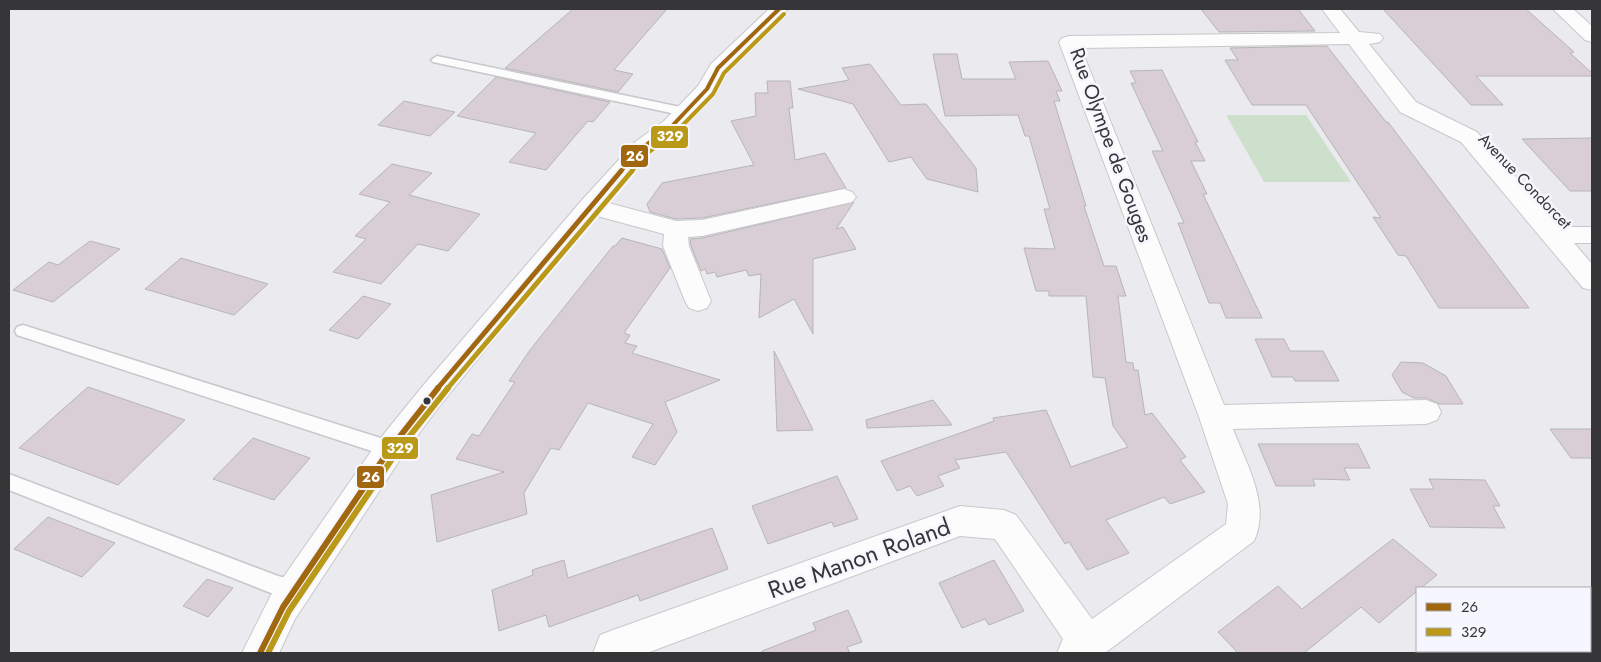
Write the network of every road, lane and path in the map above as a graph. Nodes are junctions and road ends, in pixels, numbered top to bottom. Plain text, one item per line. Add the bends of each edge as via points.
1 (779, 9) edge
2 (1331, 9) edge
3 (1349, 9) edge
4 (1562, 9) edge
5 (1592, 36) edge
6 (1364, 38) junction
7 (437, 60) dead end
8 (685, 112) junction
9 (844, 197) dead end
10 (590, 206) junction
11 (676, 229) junction
12 (1579, 239) edge
13 (1592, 281) edge
14 (698, 301) dead end
15 (23, 330) dead end
16 (1426, 412) dead end
17 (1214, 417) junction
18 (390, 449) junction
19 (9, 482) edge
20 (295, 589) junction
21 (1082, 648) edge
22 (266, 649) edge
23 (611, 653) edge

1 - 8 street via 718,68 707,89
2 - 6 street, Avenue Condorcet
3 - 6 street, Avenue Condorcet
4 - 5 street
6 - 12 street, Avenue Condorcet via 1408,107 1469,137
6 - 17 street, Rue Olympe de Gouges via 1069,42
7 - 8 lane
8 - 10 street via 672,126 643,146
9 - 11 street via 702,228
10 - 11 street
10 - 18 street
11 - 14 street via 676,246
12 - 13 street, Avenue Condorcet
15 - 18 lane
16 - 17 street
17 - 21 street, Rue Olympe de Gouges via 1244,504 1242,531
18 - 20 street
19 - 20 lane via 278,586
20 - 22 street via 283,607
21 - 23 street, Rue Manon Roland via 1004,525 960,521 613,648

